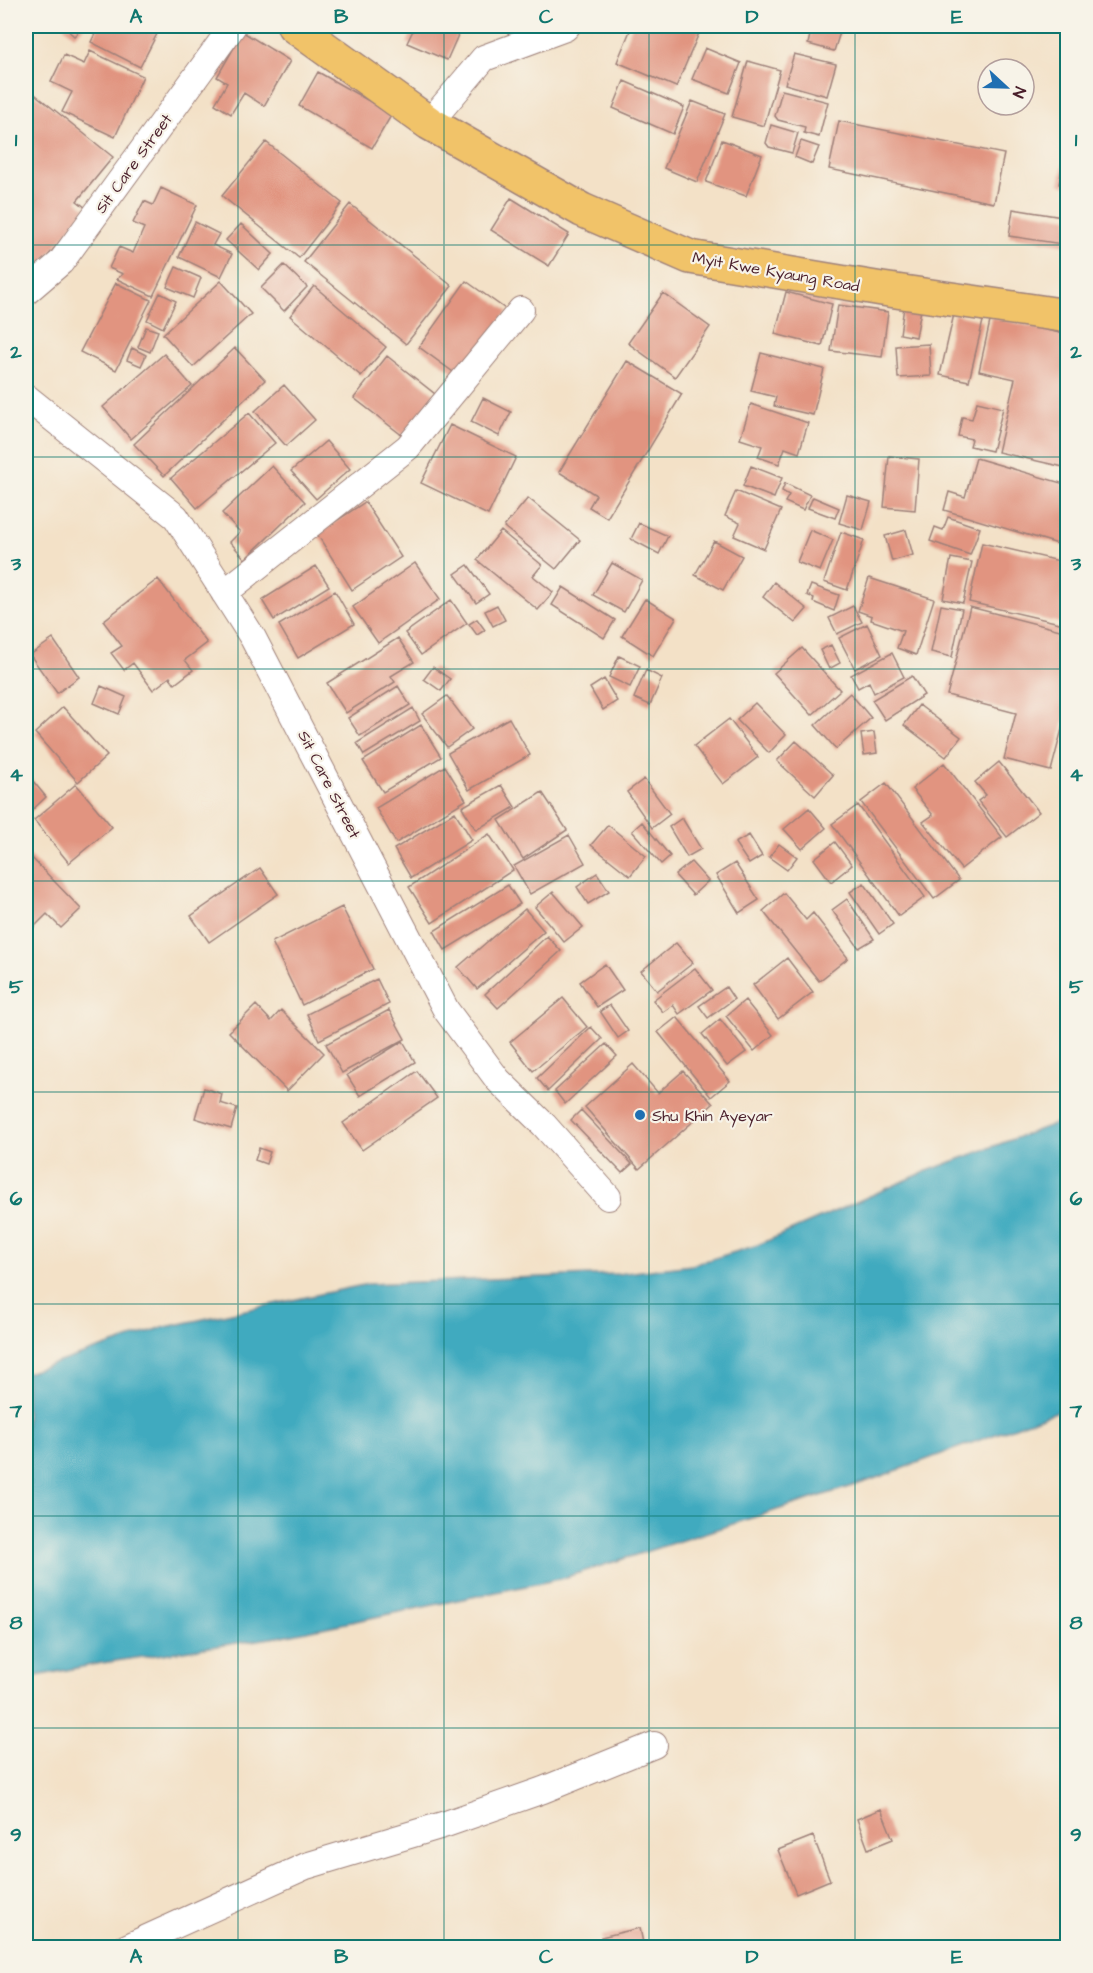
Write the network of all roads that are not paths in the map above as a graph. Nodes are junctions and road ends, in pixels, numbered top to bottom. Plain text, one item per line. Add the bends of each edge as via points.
1 (233, 26) edge
2 (294, 26) edge
3 (567, 26) edge
4 (429, 123) junction
5 (26, 292) edge
6 (521, 310) dead end
7 (1068, 316) edge
8 (26, 397) edge
9 (224, 593) junction
10 (608, 1197) dead end
11 (654, 1745) dead end
12 (125, 1947) edge

1 - 5 street, Sit Care Street via 61,262
2 - 4 main road, Myit Kwe Kyaung Road
3 - 4 street via 484,58
4 - 7 main road, Myit Kwe Kyaung Road via 582,210 690,257
6 - 9 street via 408,447
8 - 9 street, Sit Care Street via 176,517
9 - 10 street, Sit Care Street via 253,638 317,758 446,1010 498,1080
11 - 12 street via 543,1790 306,1866

